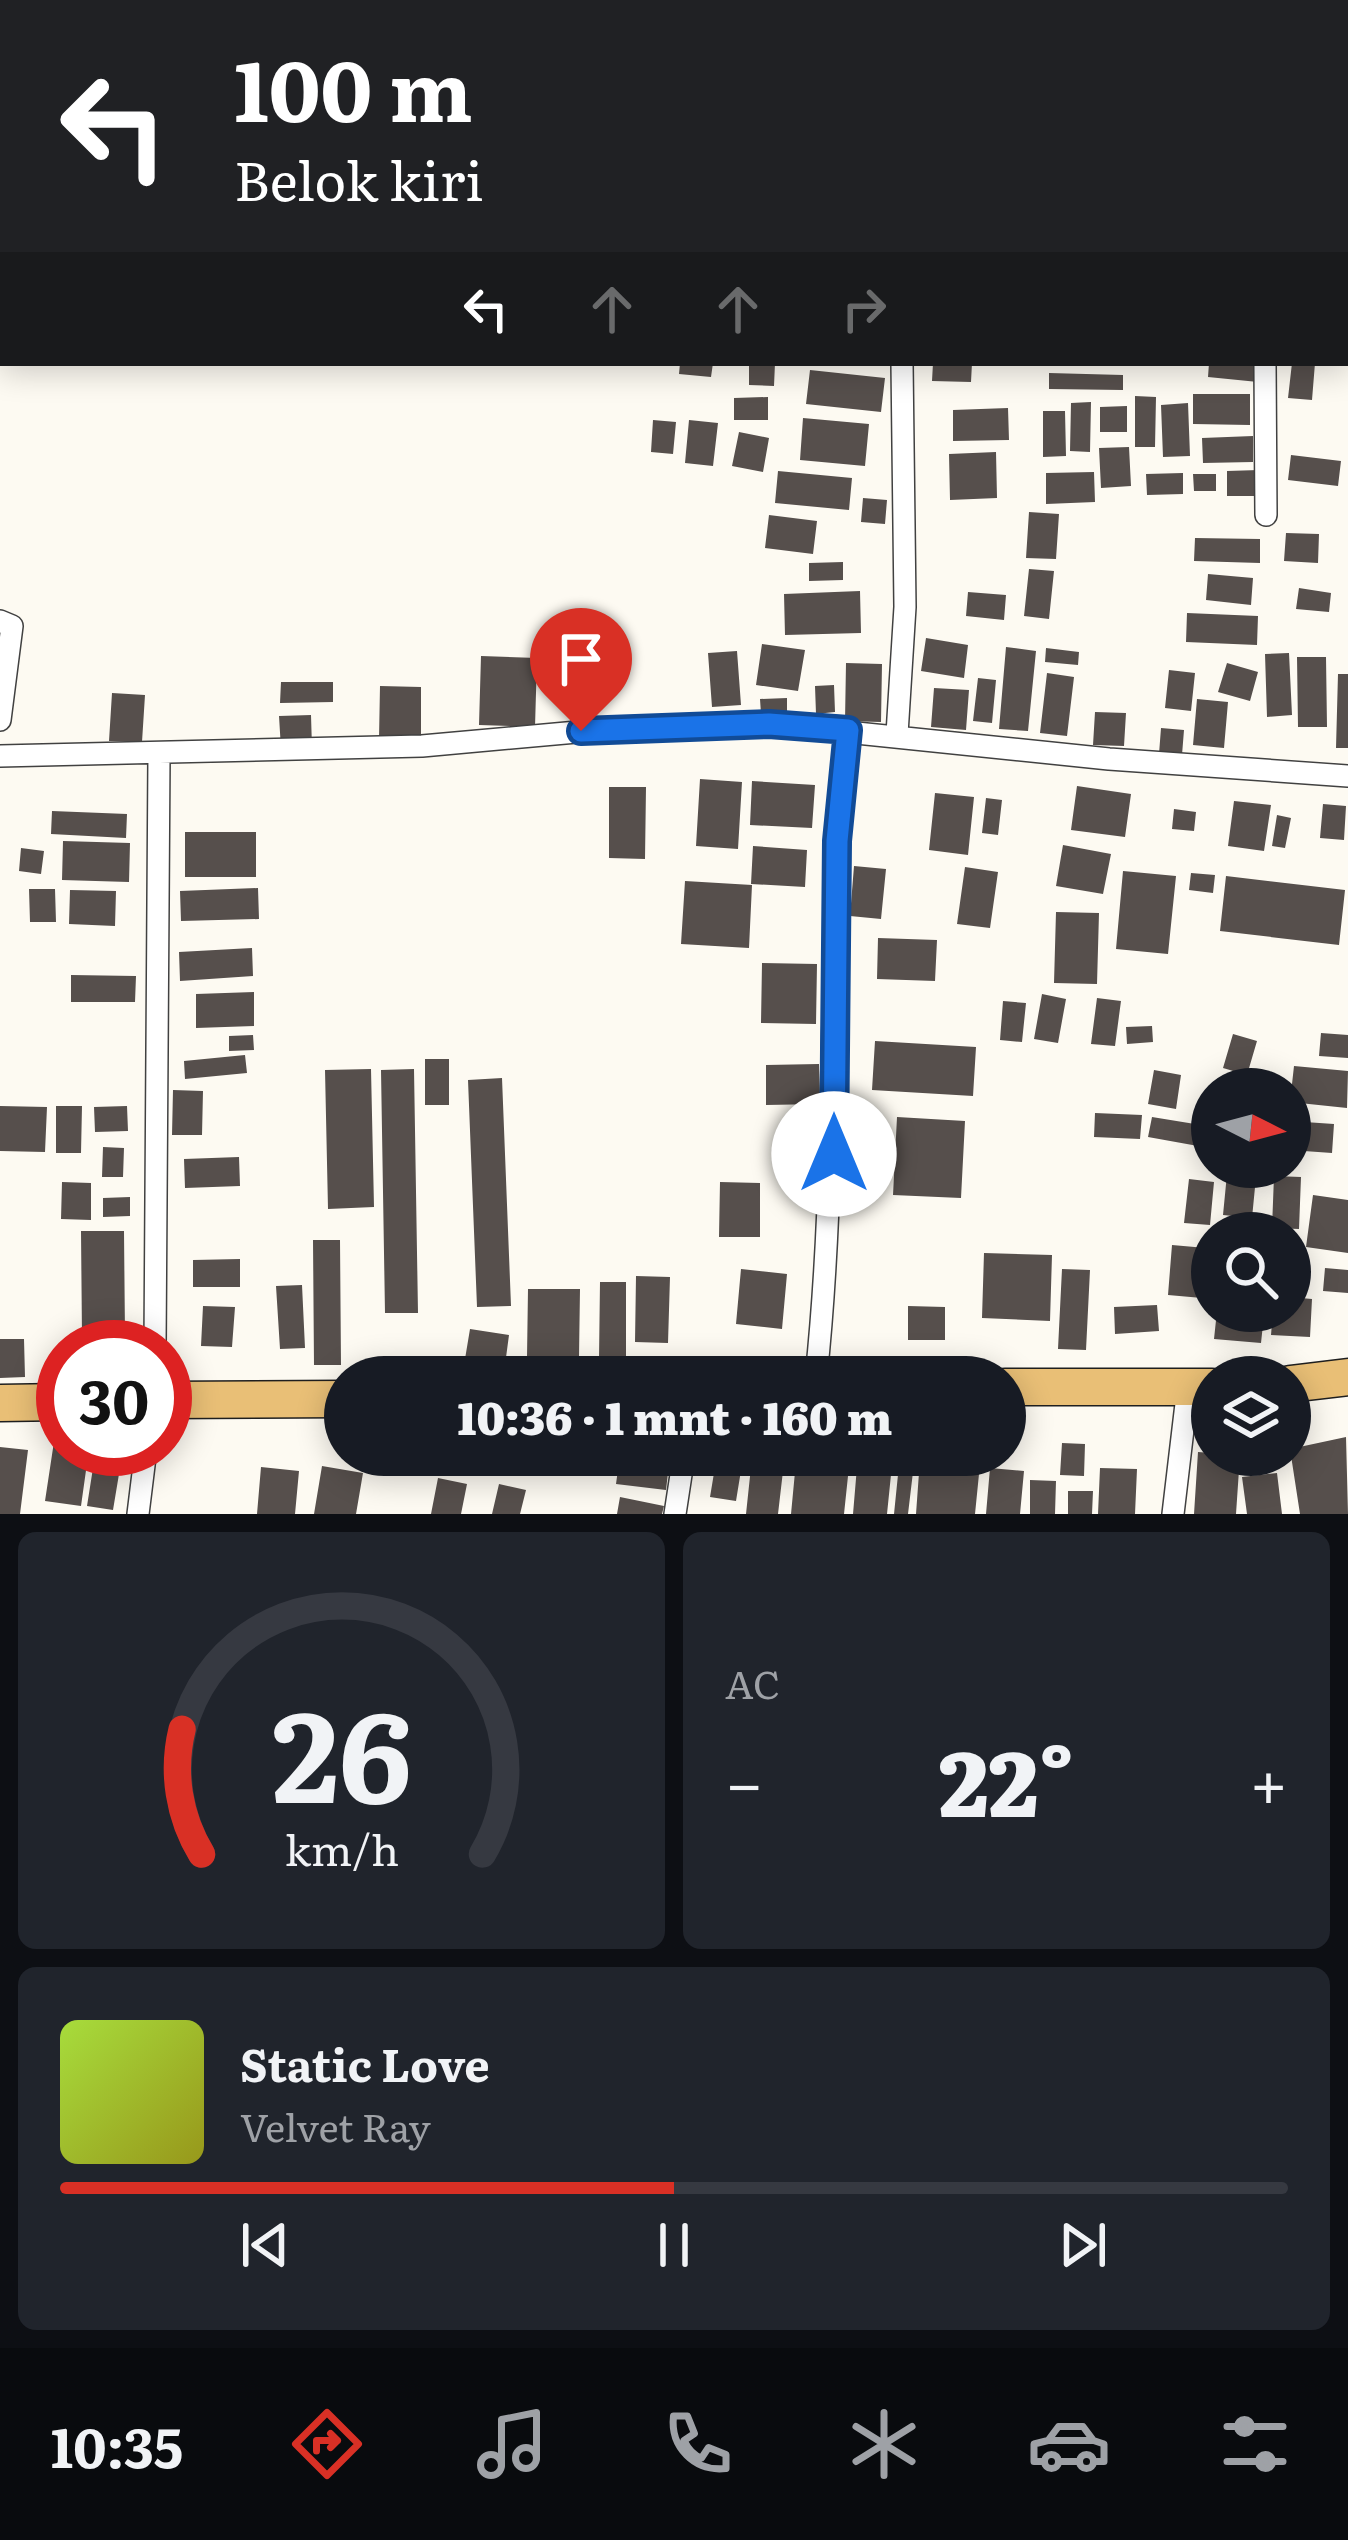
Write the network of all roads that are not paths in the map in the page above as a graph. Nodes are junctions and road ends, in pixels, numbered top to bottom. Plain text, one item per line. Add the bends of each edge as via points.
1 (902, 366) edge
2 (1265, 366) edge
3 (1266, 514) dead end
4 (0, 621) edge
5 (0, 720) edge
6 (848, 730) junction
7 (897, 734) junction
8 (159, 755) junction
9 (0, 756) edge
10 (1348, 776) edge
11 (155, 1320) edge
12 (818, 1356) edge
13 (1348, 1377) edge
14 (1311, 1381) edge
15 (1026, 1387) edge
16 (1191, 1387) edge
17 (324, 1399) edge
18 (192, 1400) edge
19 (36, 1402) edge
20 (0, 1403) edge
21 (1191, 1429) edge
22 (142, 1476) edge
23 (681, 1476) edge
24 (137, 1514) edge
25 (675, 1514) edge
26 (1173, 1514) edge

1 - 7 street via 905,607
2 - 3 street
4 - 5 street via 12,626
6 - 7 street
6 - 8 street via 621,728 422,746
6 - 12 street via 837,841 834,1154
7 - 10 street
8 - 9 street
8 - 11 street
13 - 14 main road
15 - 16 main road
17 - 18 main road
19 - 20 main road
21 - 26 street
22 - 24 street
23 - 25 street

